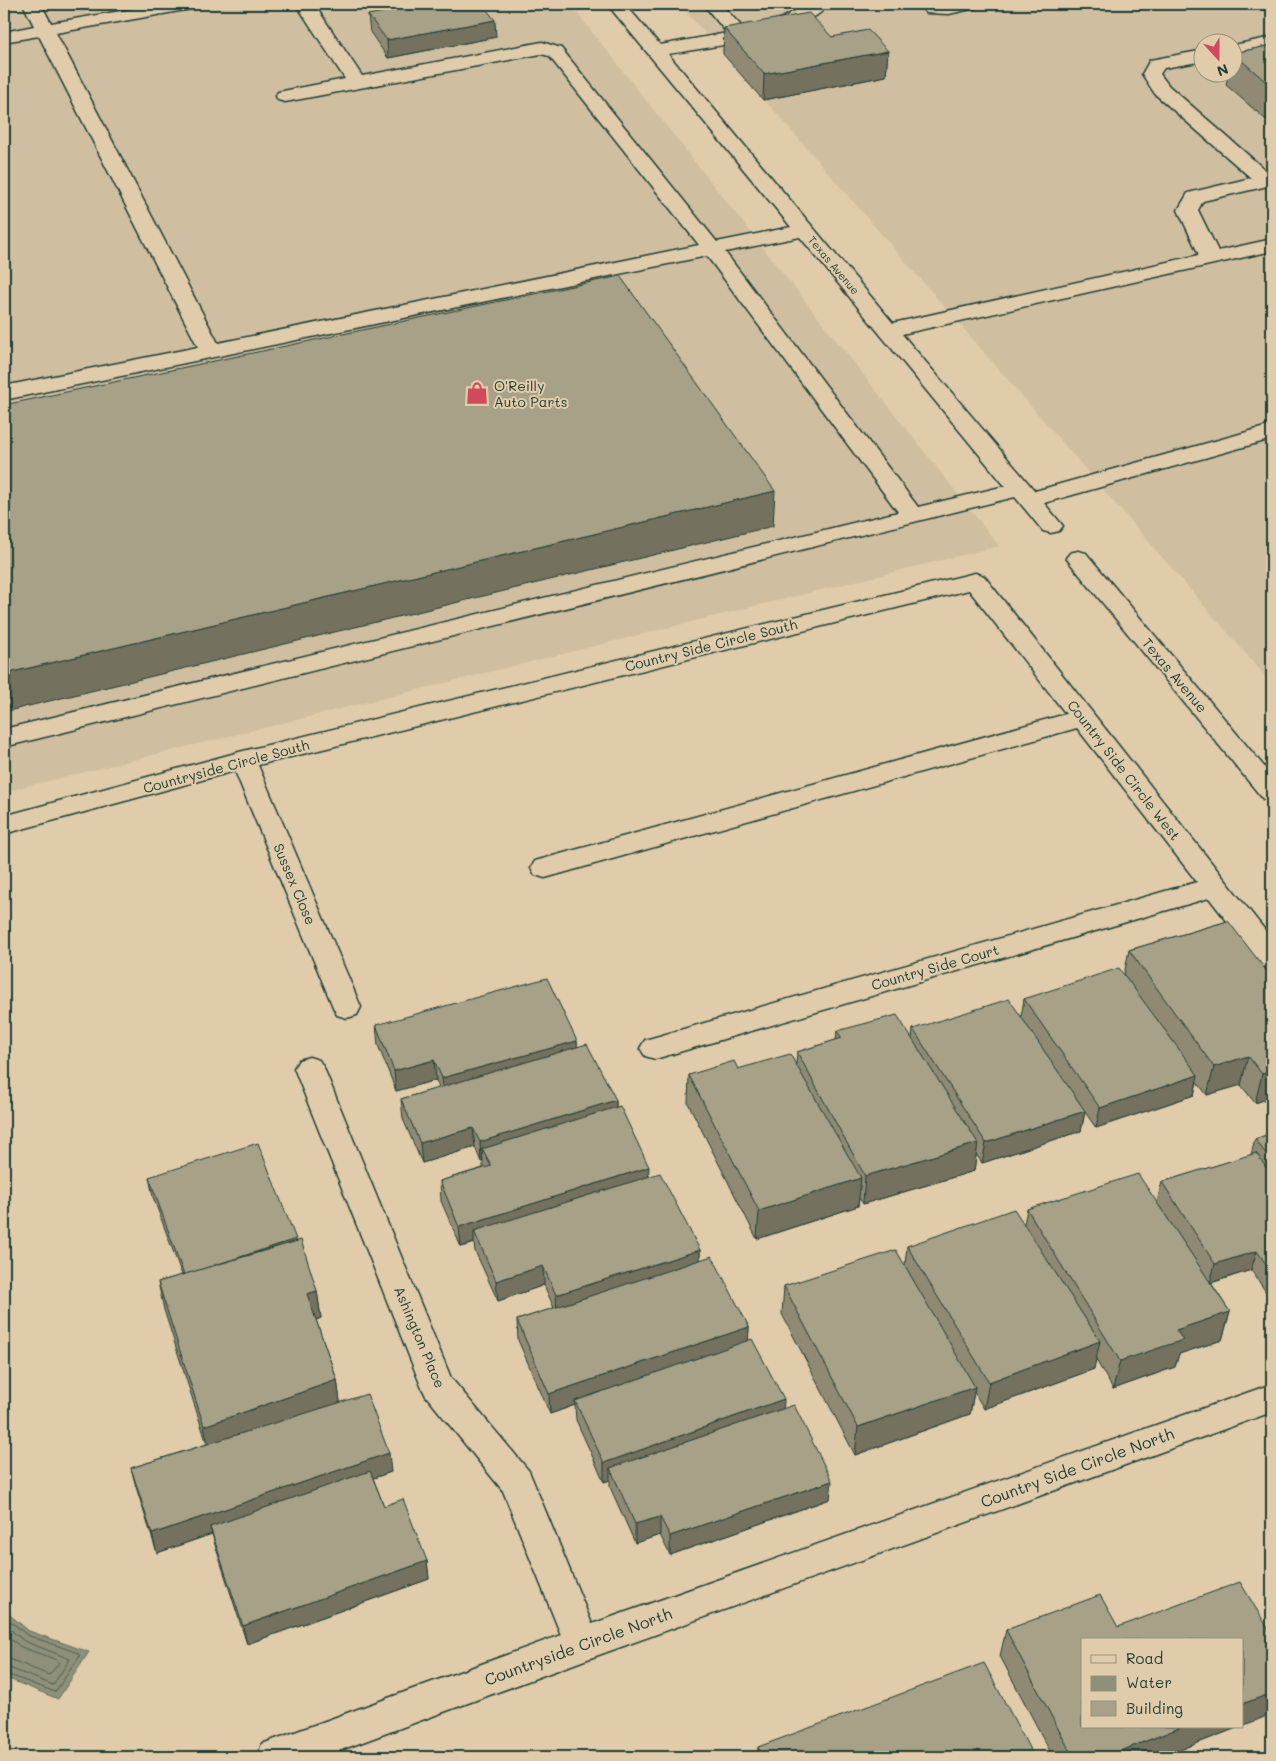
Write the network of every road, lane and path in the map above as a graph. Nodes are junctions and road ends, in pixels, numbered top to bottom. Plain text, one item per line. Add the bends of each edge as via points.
1 (32, 4) edge
2 (191, 4) edge
3 (305, 4) edge
4 (616, 4) edge
5 (712, 4) edge
6 (819, 4) edge
7 (970, 4) edge
8 (932, 9) dead end
9 (46, 30) junction
10 (739, 35) junction
11 (4, 37) edge
12 (1272, 42) edge
13 (1244, 48) edge
14 (655, 51) junction
15 (1194, 57) edge
16 (357, 83) junction
17 (285, 96) dead end
18 (1269, 180) edge
19 (804, 230) junction
20 (1272, 245) edge
21 (712, 249) junction
22 (1211, 258) junction
23 (888, 330) junction
24 (211, 351) junction
25 (4, 393) edge
26 (1272, 432) edge
27 (1025, 495) junction
28 (912, 516) junction
29 (1052, 526) dead end
30 (1078, 558) dead end
31 (975, 580) joint
32 (448, 710) joint
33 (1083, 718) junction
34 (4, 738) edge
35 (243, 760) junction
36 (1272, 793) edge
37 (4, 825) edge
38 (545, 868) dead end
39 (1216, 887) junction
40 (1272, 959) edge
41 (347, 1007) dead end
42 (655, 1048) dead end
43 (309, 1068) dead end
44 (1272, 1398) edge
45 (882, 1536) joint
46 (582, 1644) junction
47 (275, 1757) edge

1 - 9 street
2 - 9 street
3 - 16 street
4 - 14 street, Texas Avenue
5 - 10 street
6 - 10 street via 780,26
7 - 8 street
9 - 11 street
9 - 24 street
10 - 14 street
12 - 13 street
14 - 19 street, Texas Avenue
15 - 18 street via 1157,64 1151,74 1162,90
16 - 17 street
16 - 21 street via 542,48 555,52
18 - 22 street via 1195,197 1188,210
19 - 21 street
19 - 23 street, Texas Avenue
20 - 22 street
21 - 24 street
21 - 28 street
22 - 23 street
23 - 27 street, Texas Avenue
24 - 25 street
26 - 27 street
27 - 28 street
27 - 29 street, Texas Avenue
28 - 34 street
30 - 36 street, Texas Avenue
31 - 32 street, Country Side Circle South
31 - 33 street, Country Side Circle West
32 - 35 street, Countryside Circle South
33 - 38 street
33 - 39 street, Country Side Circle West
35 - 37 street, Countryside Circle South
35 - 41 street, Sussex Close
39 - 40 street, Country Side Circle West
39 - 42 street, Country Side Court
43 - 46 street, Ashington Place via 438,1386 517,1482
44 - 45 street, Country Side Circle North
45 - 46 street, Countryside Circle North
46 - 47 street, Countryside Circle North

